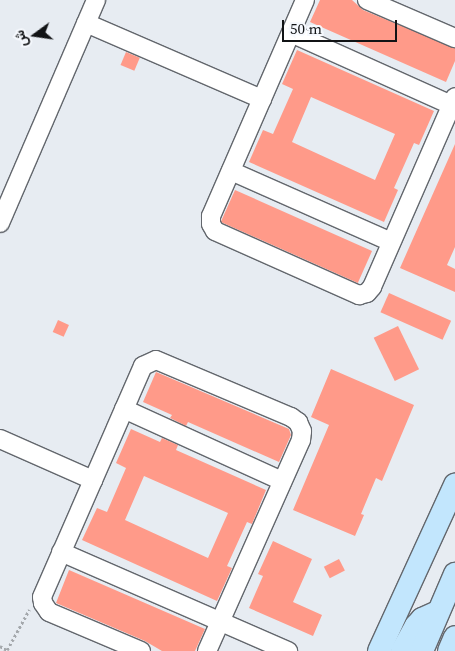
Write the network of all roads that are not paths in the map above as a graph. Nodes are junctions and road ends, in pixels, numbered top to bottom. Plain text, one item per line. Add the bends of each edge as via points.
1 (96, 0) edge
2 (305, 0) edge
3 (367, 0) edge
4 (86, 23) junction
5 (291, 34) junction
6 (455, 38) edge
7 (262, 100) junction
8 (453, 101) edge
9 (231, 171) junction
10 (0, 223) edge
11 (391, 242) junction
12 (124, 409) junction
13 (0, 439) edge
14 (93, 480) junction
15 (282, 481) junction
16 (455, 485) edge
17 (61, 552) junction
18 (455, 574) edge
19 (439, 611) junction
20 (220, 621) junction
21 (455, 637) edge
22 (141, 651) edge
23 (207, 651) edge
24 (288, 651) edge
25 (379, 651) edge
26 (402, 651) edge
27 (422, 651) edge
28 (449, 651) edge

1 - 4 lane
2 - 5 lane
3 - 6 lane
4 - 7 lane
4 - 10 lane
5 - 7 lane
5 - 8 lane
7 - 9 lane
8 - 11 lane
9 - 11 lane
9 - 11 lane via 211,216 213,228 219,233 359,294 370,290
12 - 14 lane
12 - 15 lane
12 - 15 lane via 143,366 156,360 291,417 301,426 302,435
13 - 14 lane
14 - 17 lane
15 - 20 lane
16 - 25 main road
17 - 20 lane
17 - 22 lane via 44,592 43,603 50,612
18 - 19 main road
19 - 26 main road via 422,619
19 - 27 main road
20 - 23 lane
20 - 24 lane
21 - 28 main road

